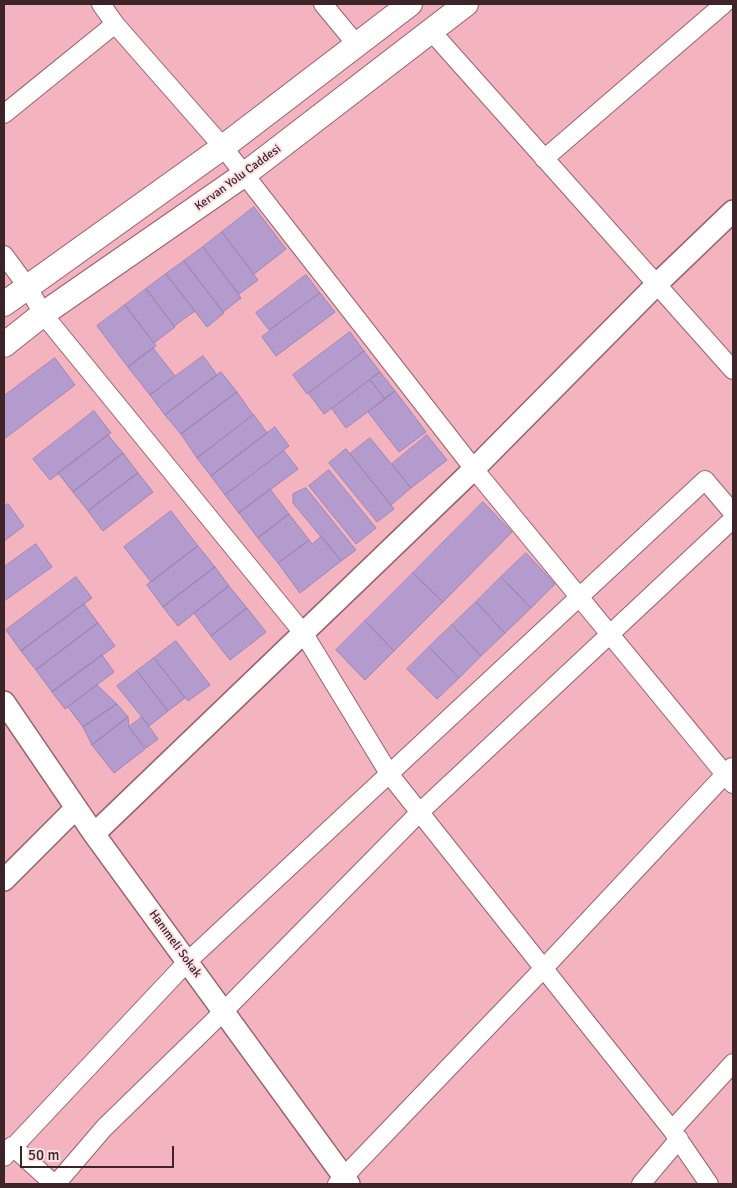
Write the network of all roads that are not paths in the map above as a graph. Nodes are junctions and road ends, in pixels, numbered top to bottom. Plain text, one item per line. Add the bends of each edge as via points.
1 (101, 4) edge
2 (323, 4) edge
3 (410, 4) edge
4 (466, 4) edge
5 (724, 4) edge
6 (115, 24) junction
7 (431, 32) junction
8 (357, 45) junction
9 (4, 114) edge
10 (223, 147) junction
11 (544, 159) junction
12 (245, 174) junction
13 (733, 211) edge
14 (4, 255) edge
15 (658, 284) junction
16 (27, 286) junction
17 (4, 304) edge
18 (43, 314) junction
19 (4, 346) edge
20 (733, 370) edge
21 (474, 469) junction
22 (733, 513) edge
23 (733, 519) edge
24 (580, 596) junction
25 (304, 634) junction
26 (610, 634) junction
27 (4, 702) edge
28 (731, 774) edge
29 (390, 775) junction
30 (76, 808) junction
31 (420, 812) junction
32 (94, 834) junction
33 (4, 880) edge
34 (188, 961) junction
35 (544, 968) junction
36 (223, 1012) junction
37 (733, 1063) edge
38 (676, 1135) junction
39 (8, 1151) edge
40 (343, 1182) edge
41 (55, 1184) edge
42 (641, 1184) edge
43 (709, 1184) edge

1 - 6 street
2 - 8 street
3 - 8 main road
4 - 7 main road, Kervan Yolu Caddesi
5 - 11 street
6 - 9 street
6 - 10 street
7 - 11 street
7 - 12 main road, Kervan Yolu Caddesi
8 - 10 main road
10 - 12 street
10 - 16 main road
11 - 15 street
12 - 18 main road, Kervan Yolu Caddesi
12 - 21 street
13 - 15 street
14 - 16 street
15 - 20 street
15 - 21 street
16 - 17 main road
16 - 18 street
18 - 19 main road, Kervan Yolu Caddesi
18 - 25 street
21 - 24 street
21 - 25 street
22 - 24 street via 705,480
23 - 26 street
24 - 26 street
24 - 29 street
25 - 29 street
25 - 32 street
26 - 28 street
26 - 31 street
27 - 30 street, Hanımeli Sokak
28 - 35 street
29 - 31 street
29 - 34 street
30 - 32 street, Hanımeli Sokak
30 - 33 street
31 - 35 street
31 - 36 street
32 - 34 street, Hanımeli Sokak
34 - 36 street, Hanımeli Sokak
34 - 39 street
35 - 38 street
35 - 40 street
36 - 40 street, Hanımeli Sokak
36 - 41 street via 104,1128
37 - 38 street
38 - 42 street
38 - 43 street
39 - 41 street

